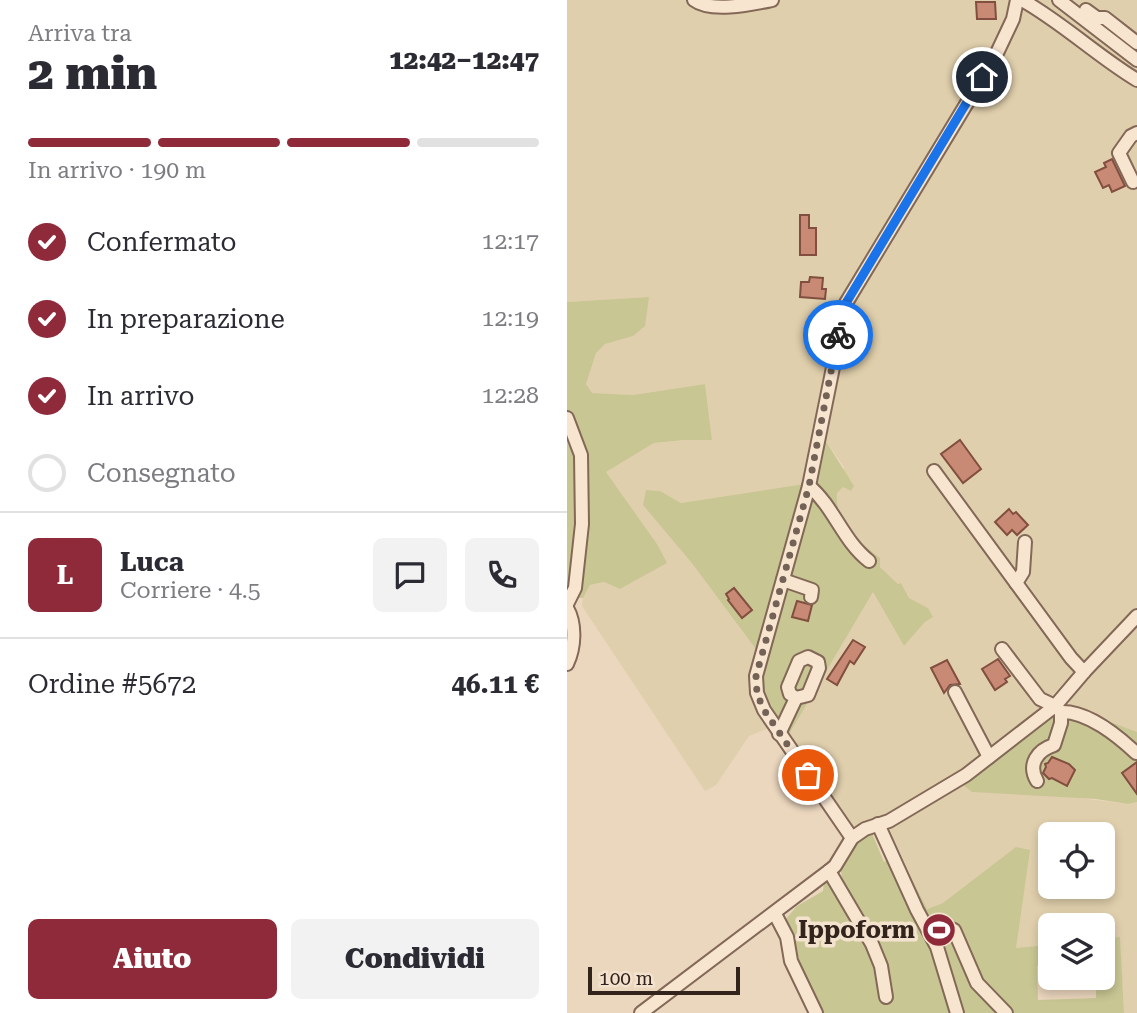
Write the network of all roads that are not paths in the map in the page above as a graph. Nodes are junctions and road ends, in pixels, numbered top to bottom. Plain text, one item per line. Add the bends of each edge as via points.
1 (694, 0) edge
2 (772, 0) edge
3 (1020, 0) edge
4 (1059, 0) edge
5 (1072, 0) edge
6 (1105, 18) junction
7 (1137, 33) edge
8 (1137, 43) edge
9 (1137, 60) edge
10 (1137, 80) edge
11 (1137, 133) edge
12 (1133, 182) dead end
13 (567, 418) edge
14 (934, 471) dead end
15 (809, 486) junction
16 (1025, 542) dead end
17 (869, 561) dead end
18 (783, 580) junction
19 (1016, 583) junction
20 (811, 597) dead end
21 (567, 606) edge
22 (1137, 617) edge
23 (1003, 649) dead end
24 (567, 664) edge
25 (1084, 672) junction
26 (955, 692) dead end
27 (796, 698) dead end
28 (1058, 709) junction
29 (779, 734) junction
30 (1136, 752) edge
31 (989, 757) junction
32 (1037, 781) dead end
33 (878, 824) junction
34 (852, 838) junction
35 (829, 871) junction
36 (775, 914) junction
37 (930, 933) junction
38 (886, 997) dead end
39 (641, 1013) edge
40 (816, 1013) edge
41 (957, 1013) edge
42 (1006, 1013) edge

1 - 2 street via 719,6
3 - 10 street via 1049,15
3 - 15 street via 996,55 846,303
4 - 9 street
5 - 6 street via 1097,19
6 - 7 street via 1111,14
6 - 8 street
11 - 12 street via 1119,153
13 - 21 street via 581,455 582,524 575,588
14 - 19 street
15 - 17 street
15 - 18 street
16 - 19 street via 1023,572
18 - 20 street via 812,590
18 - 29 street via 756,676 757,694
19 - 25 street
21 - 24 street via 573,618 573,636
22 - 25 street
23 - 28 street via 1040,699
25 - 28 street
26 - 31 street
27 - 29 street
28 - 30 street via 1117,734
28 - 31 street
28 - 32 street via 1061,723 1054,745 1033,762
29 - 34 street
31 - 33 street via 966,775
33 - 34 street
33 - 37 street
34 - 35 street
35 - 36 street
35 - 38 street via 872,944
36 - 39 street
36 - 40 street
37 - 41 street
37 - 42 street via 946,927 954,930 977,983

